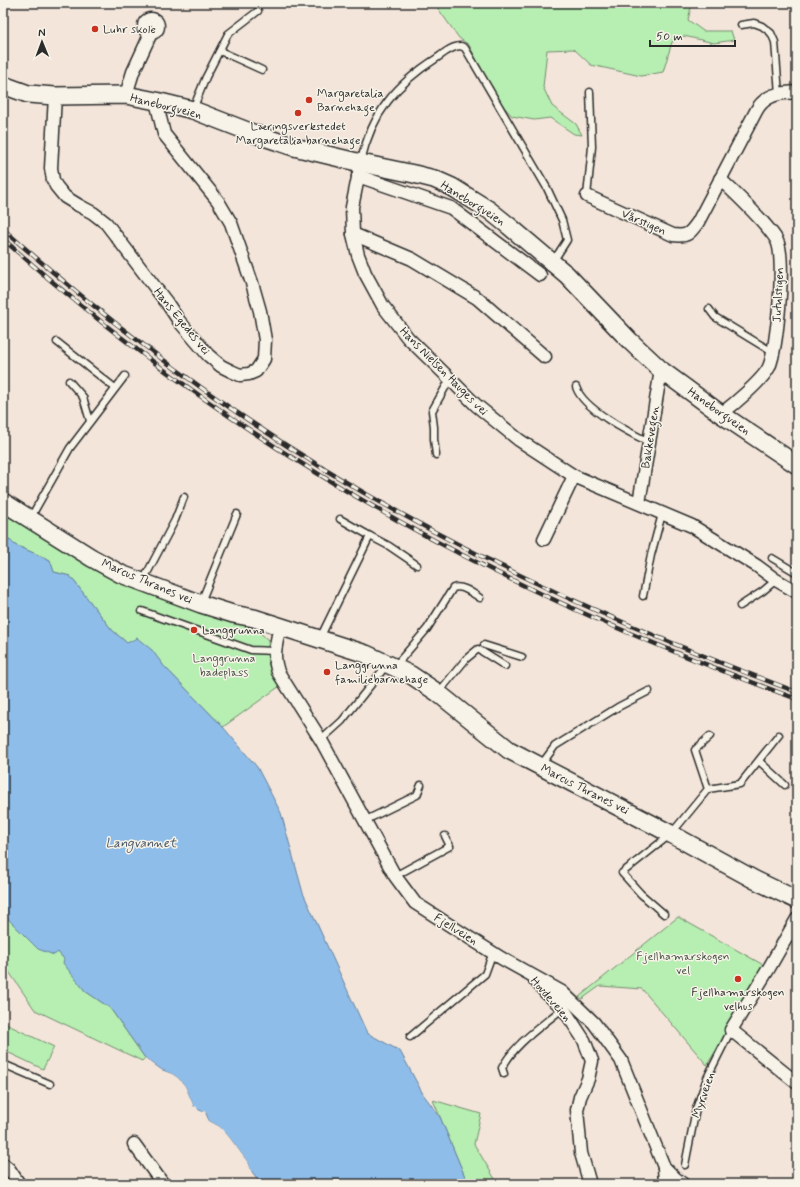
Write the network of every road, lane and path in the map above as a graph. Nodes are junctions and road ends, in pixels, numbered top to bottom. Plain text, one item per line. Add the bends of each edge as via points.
1 (258, 11) dead end
2 (741, 25) dead end
3 (151, 33) dead end
4 (220, 51) junction
5 (262, 70) dead end
6 (3, 85) edge
7 (590, 92) dead end
8 (797, 92) edge
9 (780, 94) junction
10 (55, 96) junction
11 (126, 96) junction
12 (156, 101) junction
13 (193, 110) junction
14 (359, 170) junction
15 (720, 179) junction
16 (587, 196) joint
17 (353, 234) junction
18 (551, 262) junction
19 (540, 275) dead end
20 (708, 309) dead end
21 (57, 342) dead end
22 (774, 353) junction
23 (545, 357) dead end
24 (661, 370) junction
25 (126, 376) dead end
26 (450, 379) junction
27 (69, 381) dead end
28 (576, 387) dead end
29 (115, 388) junction
30 (721, 414) junction
31 (90, 421) junction
32 (649, 442) junction
33 (436, 455) dead end
34 (797, 465) edge
35 (574, 476) junction
36 (184, 497) dead end
37 (3, 502) edge
38 (639, 504) junction
39 (237, 514) dead end
40 (662, 514) junction
41 (30, 519) junction
42 (340, 519) dead end
43 (370, 536) junction
44 (544, 539) dead end
45 (772, 558) dead end
46 (417, 565) dead end
47 (797, 572) edge
48 (776, 580) junction
49 (143, 582) junction
50 (797, 592) edge
51 (643, 596) dead end
52 (480, 598) dead end
53 (201, 604) junction
54 (740, 606) dead end
55 (142, 611) dead end
56 (277, 634) junction
57 (489, 640) dead end
58 (318, 643) junction
59 (484, 645) junction
60 (478, 649) junction
61 (522, 657) dead end
62 (388, 665) junction
63 (504, 666) dead end
64 (649, 691) dead end
65 (438, 693) junction
66 (779, 735) dead end
67 (710, 736) dead end
68 (321, 740) junction
69 (759, 761) junction
70 (540, 766) junction
71 (421, 785) dead end
72 (785, 785) dead end
73 (708, 789) junction
74 (364, 821) junction
75 (671, 834) junction
76 (444, 836) dead end
77 (395, 876) junction
78 (797, 900) edge
79 (664, 914) dead end
80 (797, 919) edge
81 (493, 952) junction
82 (530, 974) junction
83 (562, 1008) junction
84 (731, 1030) junction
85 (410, 1037) dead end
86 (3, 1064) edge
87 (504, 1074) dead end
88 (797, 1083) edge
89 (50, 1084) dead end
90 (134, 1144) dead end
91 (3, 1164) edge
92 (685, 1164) dead end
93 (675, 1182) edge
94 (19, 1184) edge
95 (163, 1184) edge
96 (590, 1184) edge

1 - 4 lane via 228,34
2 - 9 lane via 754,23 771,33 775,42
3 - 11 street via 133,72
4 - 5 lane
4 - 13 lane
6 - 10 street, Haneborgveien via 28,94
7 - 16 lane via 592,147
8 - 9 street
9 - 15 street via 762,102
10 - 11 street, Haneborgveien
10 - 12 street, Hans Egedes vei via 51,168 56,186 65,197 106,223 179,321 208,355 231,371 240,375 249,374 256,371 264,360 265,350 260,310 252,283 231,223 218,201 164,134
11 - 12 street, Haneborgveien
12 - 13 street, Haneborgveien
13 - 14 street, Haneborgveien
14 - 17 street, Hans Nielsen Hauges vei via 352,207
14 - 18 street, Haneborgveien via 414,174 452,187 489,210
14 - 18 lane via 370,132 381,110 402,84 430,62 455,46 461,46 547,188 562,220 567,240
14 - 19 street via 451,208
15 - 16 street, Vårstigen via 698,222 690,232 682,236 673,235
15 - 22 street, Jutulstigen via 754,211 778,243 781,275
17 - 23 street via 412,259 477,298
17 - 26 street, Hans Nielsen Hauges vei via 365,273 382,306 408,338
18 - 24 street, Haneborgveien
20 - 22 lane via 715,317
21 - 29 lane
22 - 30 street, Jutulstigen via 761,378
24 - 30 street, Haneborgveien
24 - 32 street, Bakkevegen
25 - 29 lane
26 - 33 lane via 432,411
26 - 35 street, Hans Nielsen Hauges vei via 476,405 519,440
27 - 31 lane via 83,397
28 - 32 lane via 595,410 623,429
29 - 31 lane
30 - 34 street, Haneborgveien
31 - 41 lane via 70,448
32 - 38 street, Bakkevegen
35 - 38 street, Hans Nielsen Hauges vei
35 - 44 street
36 - 49 lane
37 - 41 street, Marcus Thranes vei
38 - 40 street, Hans Nielsen Hauges vei
39 - 53 lane
40 - 48 street, Hans Nielsen Hauges vei via 692,526
40 - 51 lane
41 - 49 street, Marcus Thranes vei via 92,558 121,574
42 - 43 lane
43 - 46 lane
43 - 58 lane
45 - 47 lane
48 - 50 street, Hans Nielsen Hauges vei
48 - 54 lane
49 - 53 street, Marcus Thranes vei
52 - 62 lane via 459,587 453,588 427,629
53 - 56 street, Marcus Thranes vei via 233,614
55 - 56 lane via 251,650
56 - 58 street, Marcus Thranes vei via 296,642
56 - 68 street, Fjellveien via 275,662 278,672
57 - 59 lane
58 - 62 street, Marcus Thranes vei via 366,654
59 - 60 lane
59 - 61 lane
60 - 63 lane
60 - 65 lane via 466,659
62 - 65 street, Marcus Thranes vei
62 - 68 lane via 342,721
64 - 70 lane via 555,746
65 - 70 street, Marcus Thranes vei via 509,750
66 - 69 lane
67 - 73 lane via 695,750
68 - 74 street, Fjellveien
69 - 72 lane
69 - 73 lane via 740,784
70 - 75 street, Marcus Thranes vei
71 - 74 lane via 417,795
73 - 75 lane
74 - 77 street, Fjellveien
75 - 78 street, Marcus Thranes vei
75 - 79 lane via 622,873 640,894
76 - 77 lane via 450,846
77 - 81 street, Fjellveien via 414,903
80 - 84 street, Myrveien
81 - 82 street, Fjellveien
81 - 85 lane via 485,974
82 - 83 street, Hovdeveien
82 - 93 street, Fjellveien via 562,992 594,1023 621,1060 664,1167
83 - 87 lane via 508,1057 502,1068
83 - 96 street, Hovdeveien via 584,1040 592,1061 577,1110 581,1153
84 - 88 street
84 - 92 lane, Myrveien via 707,1078 696,1109
86 - 89 lane
90 - 95 street
91 - 94 street via 9,1168

